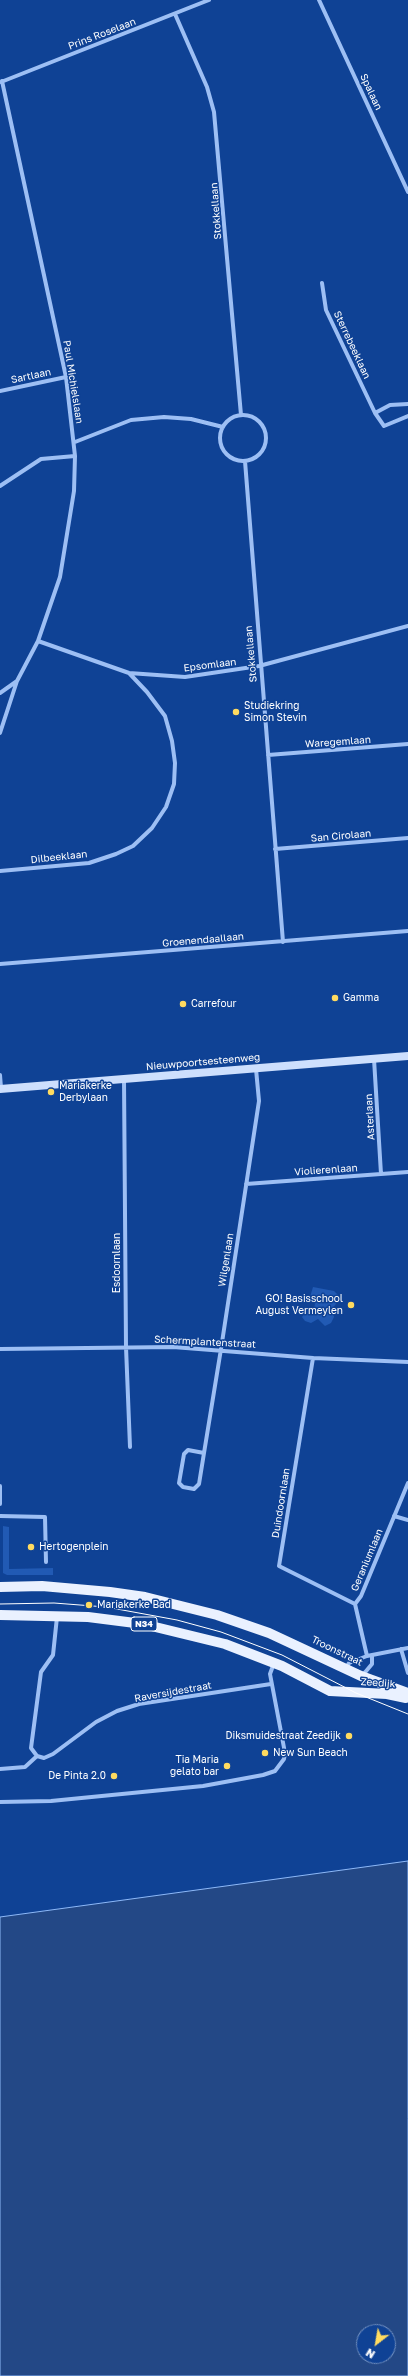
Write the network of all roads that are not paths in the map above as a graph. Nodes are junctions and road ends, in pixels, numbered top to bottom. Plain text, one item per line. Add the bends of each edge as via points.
1 (209, 0) edge
2 (319, 0) edge
3 (175, 14) junction
4 (1, 82) edge
5 (408, 192) edge
6 (322, 282) dead end
7 (66, 377) junction
8 (0, 391) edge
9 (408, 404) edge
10 (375, 413) junction
11 (241, 415) junction
12 (408, 416) edge
13 (223, 427) junction
14 (75, 442) junction
15 (75, 456) junction
16 (245, 461) junction
17 (0, 486) edge
18 (408, 626) edge
19 (38, 641) junction
20 (259, 666) junction
21 (129, 674) junction
22 (17, 681) junction
23 (0, 693) edge
24 (0, 733) edge
25 (408, 744) edge
26 (268, 755) junction
27 (408, 838) edge
28 (275, 849) junction
29 (0, 871) edge
30 (408, 931) edge
31 (282, 942) junction
32 (0, 964) edge
33 (408, 1056) edge
34 (374, 1059) junction
35 (256, 1068) junction
36 (0, 1075) edge
37 (124, 1079) junction
38 (1, 1088) edge
39 (408, 1172) edge
40 (381, 1174) junction
41 (246, 1184) junction
42 (126, 1347) junction
43 (0, 1349) edge
44 (221, 1350) junction
45 (312, 1358) junction
46 (408, 1362) edge
47 (130, 1447) dead end
48 (204, 1453) junction
49 (408, 1483) edge
50 (0, 1486) edge
51 (0, 1504) edge
52 (0, 1516) edge
53 (394, 1516) junction
54 (408, 1520) edge
55 (46, 1562) dead end
56 (0, 1587) edge
57 (355, 1604) junction
58 (0, 1615) edge
59 (58, 1615) junction
60 (408, 1648) edge
61 (401, 1649) junction
62 (370, 1656) junction
63 (274, 1663) junction
64 (346, 1669) junction
65 (408, 1673) edge
66 (361, 1676) junction
67 (271, 1684) junction
68 (345, 1693) junction
69 (408, 1693) edge
70 (408, 1698) edge
71 (37, 1756) junction
72 (0, 1769) edge
73 (0, 1802) edge

1 - 3 street, Prins Roselaan
2 - 5 street, Spalaan
3 - 4 street, Prins Roselaan
3 - 11 street, Stokkellaan via 207,87 214,112
4 - 7 street, Paul Michielslaan
6 - 10 street, Sterrebeeklaan via 326,310
7 - 8 street, Sartlaan
7 - 14 street, Paul Michielslaan
9 - 10 street via 390,405
10 - 12 street, Sterrebeeklaan via 384,426
11 - 13 street via 234,416
11 - 16 street via 257,419 262,425 266,440 259,454
13 - 14 street via 191,419 164,417 131,420
13 - 16 street via 220,443 224,450 236,460
14 - 15 street, Paul Michielslaan
15 - 17 street via 41,459
15 - 19 street, Paul Michielslaan via 68,538 60,577
16 - 20 street, Stokkellaan
18 - 20 street, Epsomlaan
19 - 21 street, Epsomlaan
19 - 22 street, Paul Michielslaan
20 - 21 street, Epsomlaan via 185,676
20 - 26 street, Stokkellaan
21 - 29 street, Dilbeeklaan via 165,716 172,741 174,784 166,808 152,828 133,846 116,854 88,863
22 - 23 street
22 - 24 street, Paul Michielslaan
25 - 26 street, Waregemlaan
26 - 28 street, Stokkellaan
27 - 28 street, San Cirolaan
28 - 31 street, Stokkellaan
30 - 31 street, Groenendaallaan
31 - 32 street, Groenendaallaan
33 - 34 main road, Nieuwpoortsesteenweg
34 - 35 main road, Nieuwpoortsesteenweg
34 - 40 street, Asterlaan
35 - 37 main road, Nieuwpoortsesteenweg
35 - 41 street, Wilgenlaan via 259,1101
36 - 38 street
37 - 38 main road, Nieuwpoortsesteenweg
37 - 42 street, Esdoornlaan
39 - 40 street, Violierenlaan
40 - 41 street, Violierenlaan
41 - 44 street, Wilgenlaan
42 - 43 street, Schermplantenstraat
42 - 44 street, Schermplantenstraat
42 - 47 street, Esdoornlaan
44 - 45 street, Schermplantenstraat
44 - 48 street, Wilgenlaan
45 - 46 street, Schermplantenstraat
45 - 57 street, Duindoornlaan via 279,1566
48 - 48 street, Wilgenlaan via 199,1484 194,1489 183,1487 179,1483 184,1454 188,1450
49 - 53 street, Geraniumlaan
50 - 51 street
52 - 55 street via 45,1517
53 - 54 street
53 - 57 street, Geraniumlaan via 361,1596
56 - 64 main road, Troonstraat via 86,1588 180,1605 269,1633
57 - 62 street, Geraniumlaan
58 - 59 main road, N34
59 - 63 main road, N34 via 143,1624 186,1633 225,1644
59 - 71 street via 53,1655 40,1672 31,1748
60 - 61 street
61 - 62 street
61 - 65 street
62 - 64 street via 349,1663
62 - 66 street via 372,1664
63 - 67 street via 270,1674
63 - 68 main road, N34 via 330,1691
64 - 66 main road, Troonstraat
66 - 68 main road, Troonstraat via 356,1686
66 - 69 main road, Zeedijk
67 - 71 street, Raversijdestraat via 132,1706 96,1722 53,1754 44,1758
67 - 73 street via 284,1753 284,1759 275,1771 204,1786 51,1801
68 - 70 main road, Zeedijk / N34 via 387,1694
71 - 72 street, Raversijdestraat via 25,1767

